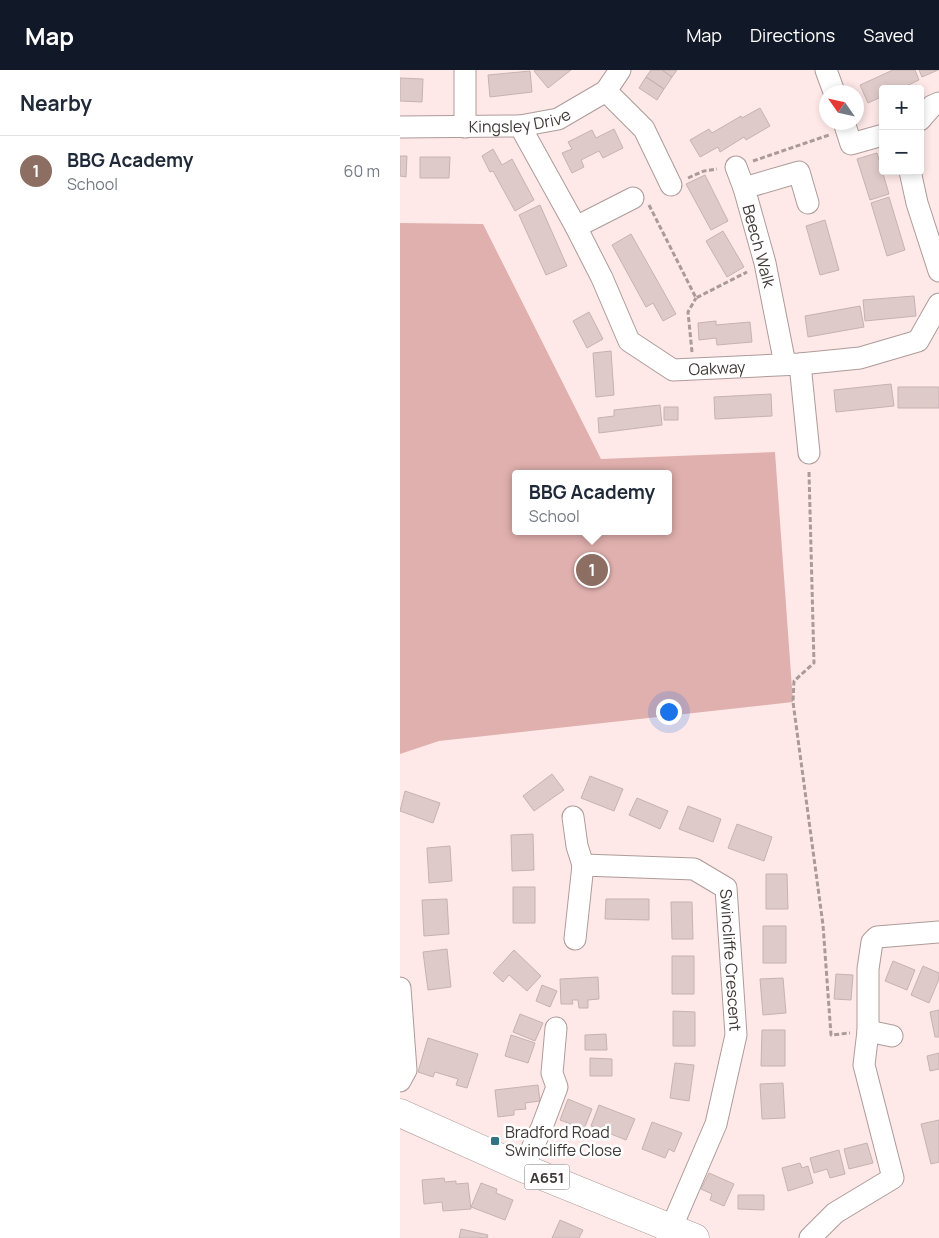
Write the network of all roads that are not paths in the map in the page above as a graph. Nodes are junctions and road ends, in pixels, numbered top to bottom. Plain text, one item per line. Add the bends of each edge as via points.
1 (465, 70) edge
2 (620, 70) edge
3 (826, 70) edge
4 (831, 85) edge
5 (606, 92) junction
6 (939, 104) edge
7 (924, 115) edge
8 (520, 126) junction
9 (400, 127) edge
10 (465, 127) junction
11 (847, 130) edge
12 (879, 136) edge
13 (736, 167) dead end
14 (911, 175) edge
15 (671, 185) dead end
16 (744, 188) junction
17 (632, 198) road end
18 (808, 203) dead end
19 (576, 226) junction
20 (939, 271) edge
21 (939, 304) edge
22 (792, 364) junction
23 (809, 453) road end
24 (573, 817) dead end
25 (580, 856) junction
26 (939, 932) edge
27 (575, 939) dead end
28 (400, 988) edge
29 (556, 1028) dead end
30 (868, 1031) junction
31 (892, 1036) dead end
32 (400, 1081) edge
33 (400, 1113) edge
34 (523, 1168) junction
35 (678, 1235) edge
36 (810, 1238) edge

1 - 10 street
2 - 5 street, Kingsley Drive
3 - 4 street
5 - 8 street, Kingsley Drive via 558,119
5 - 15 street via 644,129
6 - 7 street via 932,106
8 - 10 street, Kingsley Drive
8 - 19 street, Oakway
9 - 10 street, Kingsley Drive
11 - 12 street via 851,144
13 - 16 street
14 - 20 street
16 - 18 street, Beech Walk via 799,172
16 - 22 street, Beech Walk
17 - 19 street
19 - 22 street, Oakway via 629,341 673,370
21 - 22 street, Oakway via 918,340 860,358
22 - 23 street, Beech Walk
24 - 25 street
25 - 27 street
25 - 35 street, Swincliffe Crescent via 694,869 726,888 736,1035 716,1124
26 - 30 street via 877,937 872,942 868,969
28 - 32 street via 406,1070
29 - 34 street via 552,1073 557,1087
30 - 31 street
30 - 36 street via 864,1065 893,1178 835,1213
33 - 34 main road, A651
34 - 35 main road, A651

